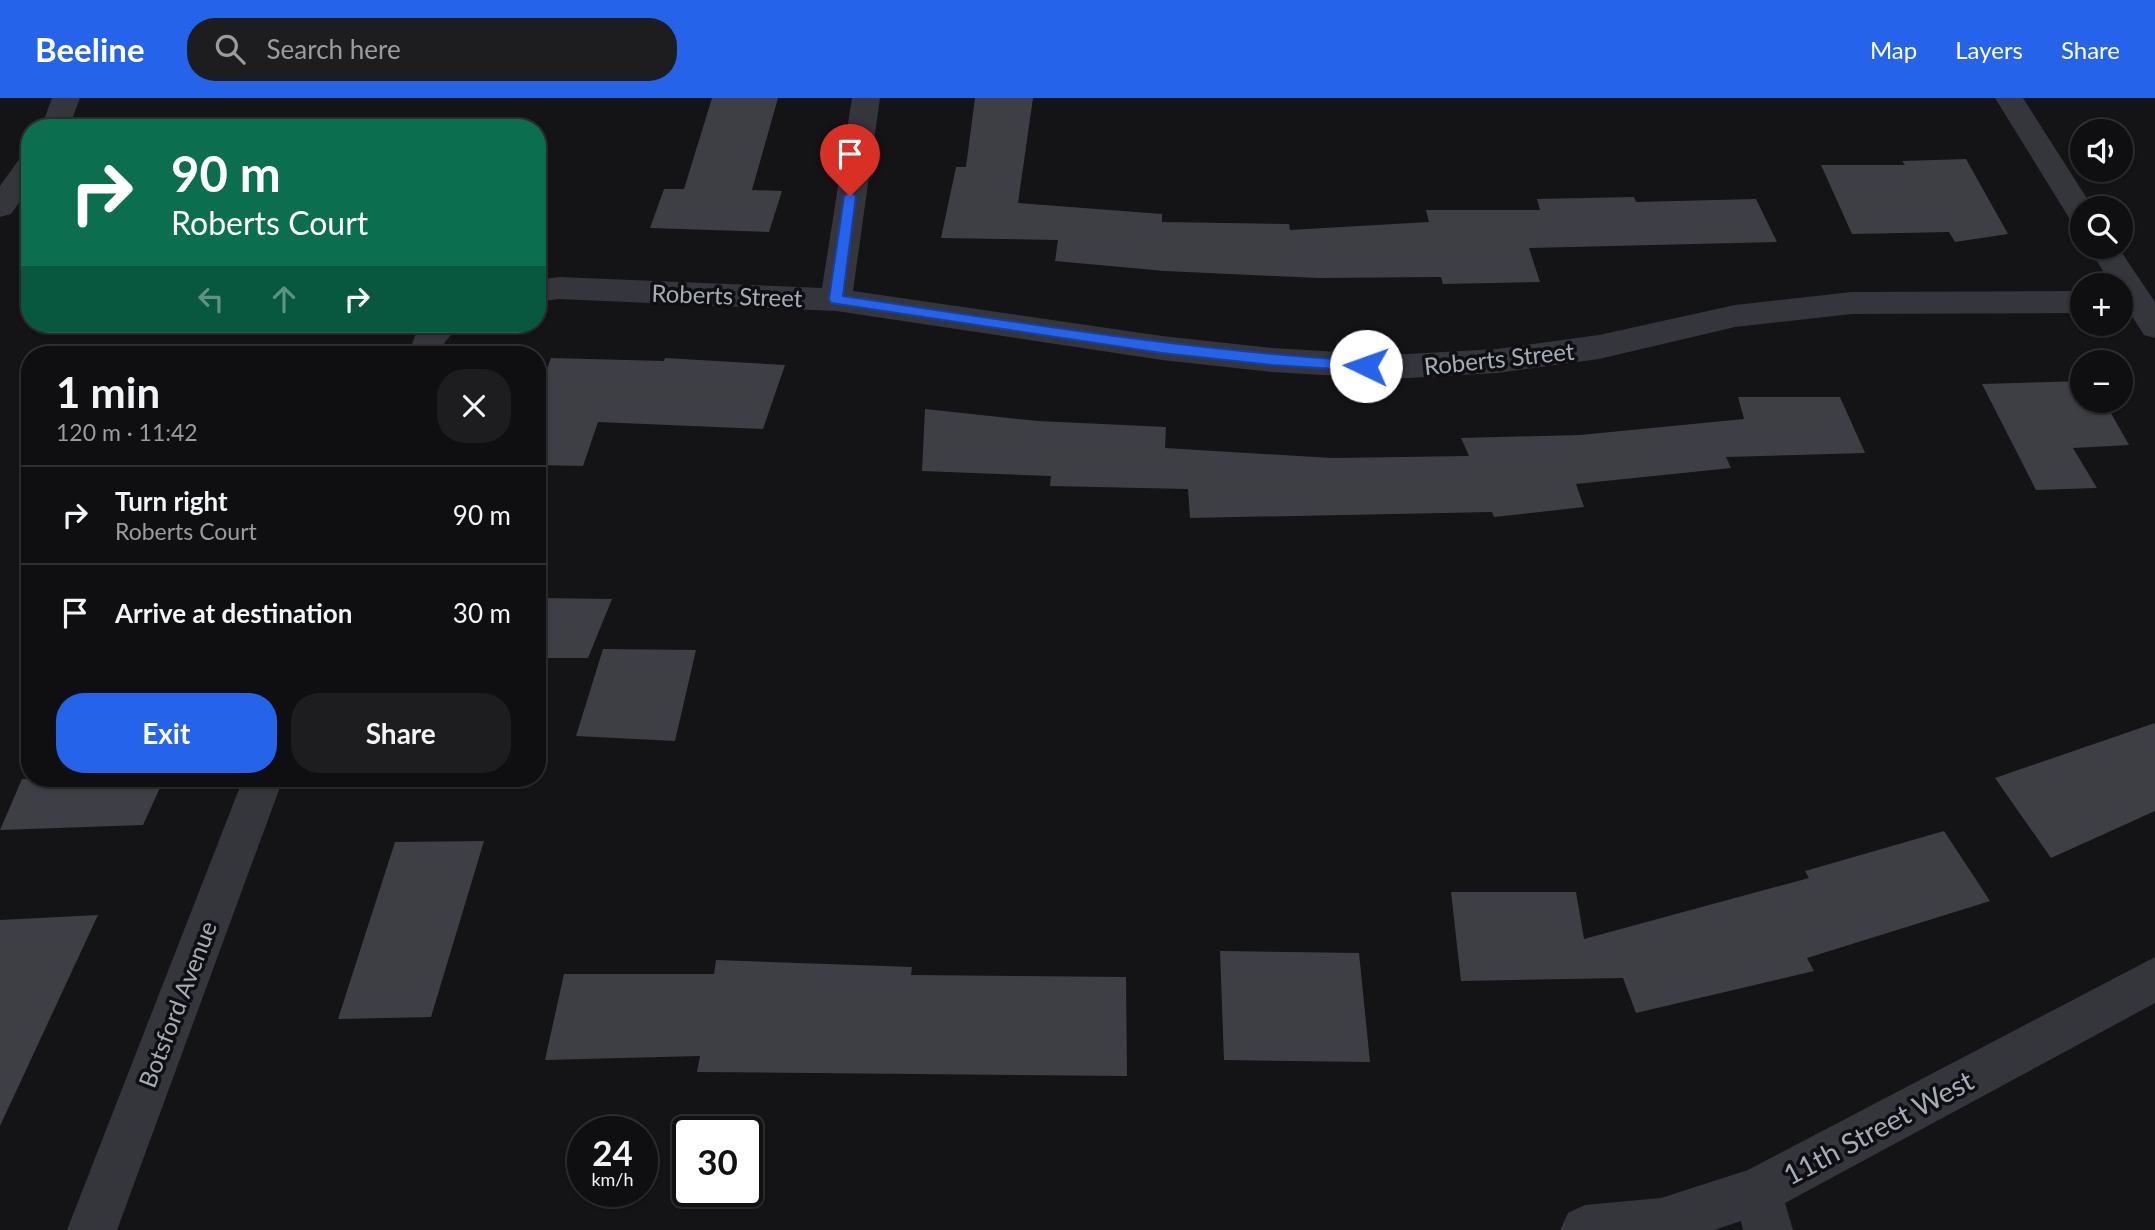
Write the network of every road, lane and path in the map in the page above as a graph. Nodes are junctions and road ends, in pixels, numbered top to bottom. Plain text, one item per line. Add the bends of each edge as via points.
1 (66, 98) edge
2 (866, 98) edge
3 (2009, 98) edge
4 (58, 119) edge
5 (21, 178) edge
6 (2071, 196) edge
7 (0, 207) edge
8 (2110, 259) edge
9 (546, 290) edge
10 (836, 299) junction
11 (2070, 302) edge
12 (2138, 310) edge
13 (260, 787) edge
14 (2155, 979) edge
15 (1763, 1211) edge
16 (92, 1230) edge
17 (1585, 1230) edge

1 - 4 street
2 - 10 street
3 - 6 street
5 - 7 street
8 - 12 street
9 - 10 street, Roberts Street
10 - 11 street, Roberts Street via 1162,348 1390,367 1497,361 1586,349 1735,316 1852,303
13 - 16 street, Botsford Avenue
14 - 15 street, 11th Street West
15 - 17 street, 11th Street West

